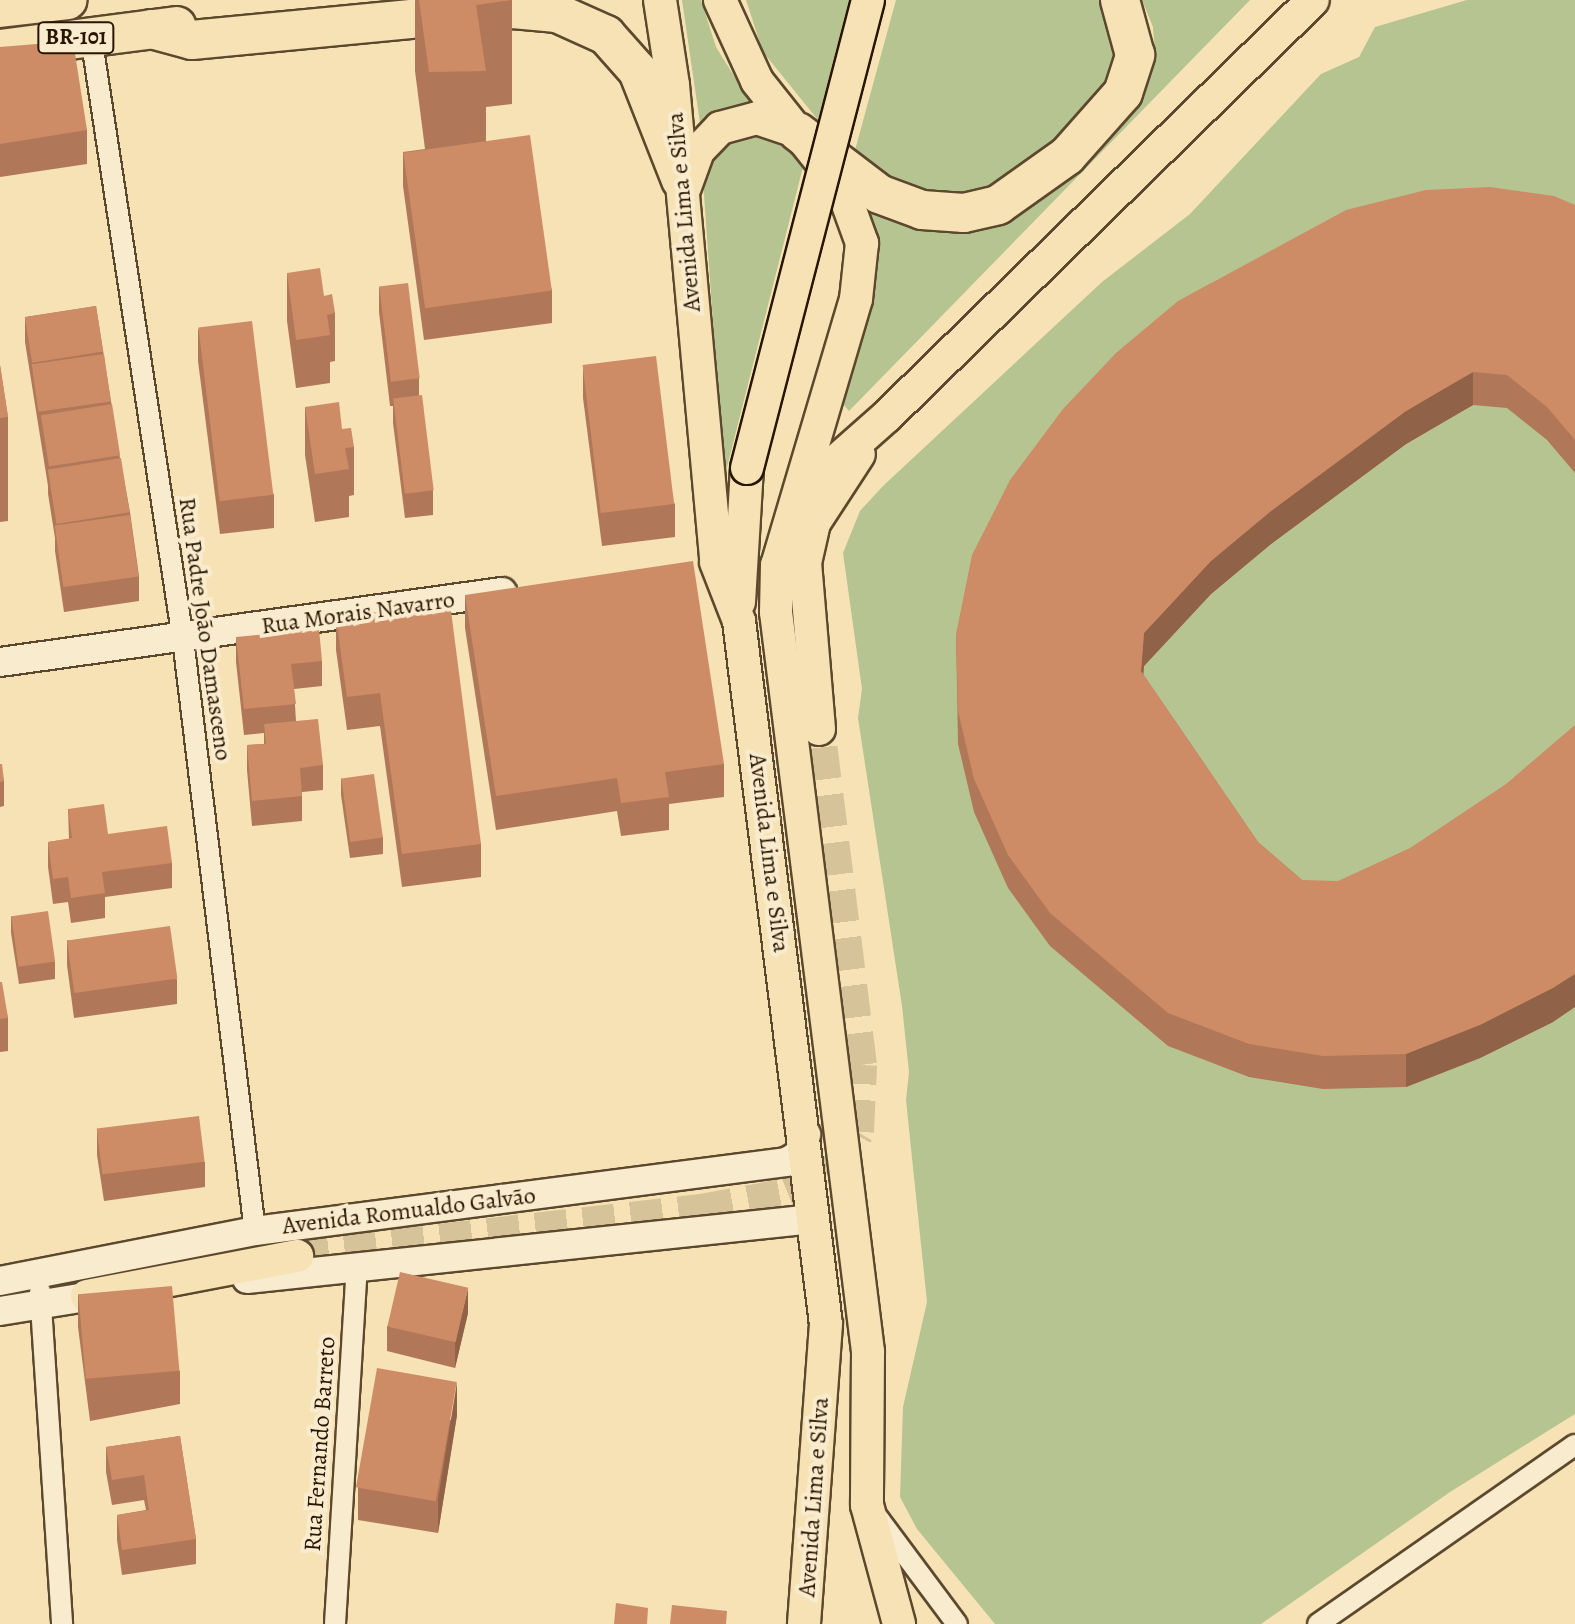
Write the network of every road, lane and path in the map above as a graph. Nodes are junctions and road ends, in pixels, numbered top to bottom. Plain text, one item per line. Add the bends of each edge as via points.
1 (68, 0) edge
2 (390, 0) edge
3 (660, 0) edge
4 (720, 0) edge
5 (868, 0) edge
6 (1120, 0) edge
7 (1313, 0) edge
8 (0, 8) edge
9 (151, 29) junction
10 (91, 36) junction
11 (0, 49) edge
12 (798, 132) junction
13 (682, 186) junction
14 (887, 416) junction
15 (795, 498) junction
16 (528, 589) edge
17 (739, 621) junction
18 (183, 639) junction
19 (0, 662) edge
20 (819, 729) tunnel mouth
21 (806, 1135) junction
22 (813, 1219) junction
23 (255, 1231) junction
24 (297, 1256) tunnel mouth
25 (357, 1267) junction
26 (38, 1275) junction
27 (0, 1281) edge
28 (87, 1296) junction
29 (42, 1304) junction
30 (0, 1311) edge
31 (1575, 1445) edge
32 (867, 1505) junction
33 (888, 1582) junction
34 (62, 1624) edge
35 (335, 1624) edge
36 (804, 1624) edge
37 (899, 1624) edge
38 (920, 1624) edge
39 (957, 1624) edge
40 (1318, 1624) edge

1 - 8 highway, BR-101
2 - 9 highway, BR-101
3 - 13 main road, Avenida Lima e Silva
4 - 12 main road, Avenida Lima e Silva via 744,59
5 - 17 main road, bridge via 747,468 739,541
6 - 12 highway via 1135,55 1123,93 1067,156 998,205 964,213 922,210 879,194
7 - 14 main road
9 - 10 highway, BR-101
9 - 13 highway via 192,40 513,9 557,13 606,35 631,61 645,84
10 - 11 highway, BR-101
10 - 18 street, Rua Padre João Damasceno
12 - 13 main road via 757,118 720,128 698,151
12 - 15 main road, Avenida Lima e Silva via 822,159 856,216 863,271
13 - 17 main road, Avenida Lima e Silva via 702,564
14 - 15 main road
14 - 20 main road via 814,523 805,563
15 - 32 main road, Avenida Lima e Silva via 777,565 776,612 868,1352
16 - 18 main road, Rua Morais Navarro
17 - 21 main road, Avenida Lima e Silva
18 - 19 main road, Rua Morais Navarro
18 - 23 street, Rua Padre João Damasceno
21 - 22 main road, Avenida Lima e Silva
21 - 23 main road, Avenida Romualdo Galvão via 798,1155 786,1162
22 - 25 main road, Avenida Romualdo Galvão
22 - 36 main road, Avenida Lima e Silva via 826,1324
23 - 26 main road, Avenida Romualdo Galvão
24 - 28 main road
25 - 28 main road, Avenida Romualdo Galvão
25 - 35 street, Rua Fernando Barreto
26 - 27 main road, Avenida Romualdo Galvão
26 - 29 street
28 - 29 main road, Avenida Romualdo Galvão
29 - 30 main road, Avenida Romualdo Galvão
29 - 34 street
31 - 40 street
32 - 33 main road, Avenida Lima e Silva
32 - 39 street
33 - 37 main road, Avenida Lima e Silva
33 - 38 main road

